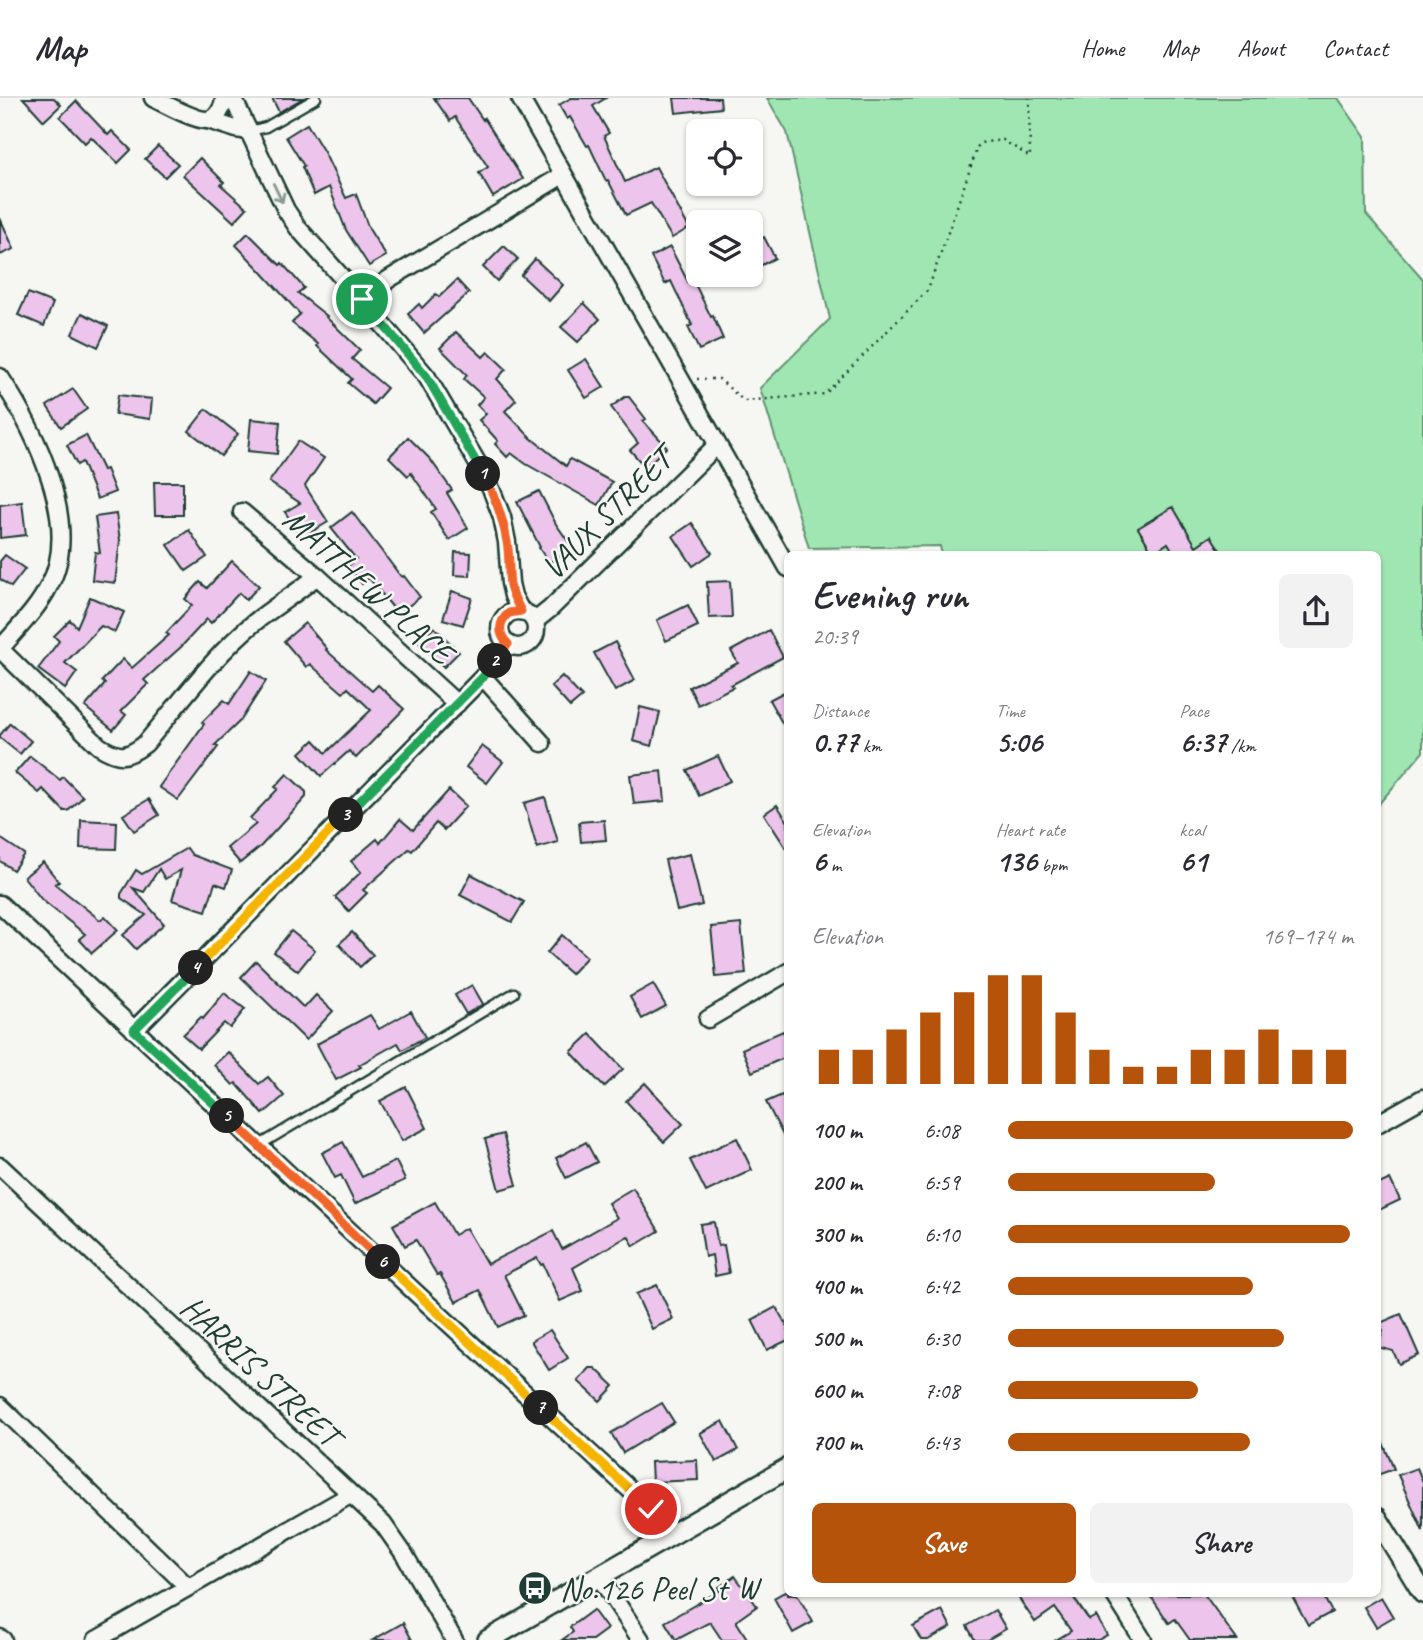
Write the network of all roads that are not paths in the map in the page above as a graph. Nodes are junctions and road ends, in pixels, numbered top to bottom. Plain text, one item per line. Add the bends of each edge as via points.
1 (153, 98) edge
2 (224, 98) edge
3 (233, 98) edge
4 (316, 98) edge
5 (520, 98) edge
6 (208, 120) junction
7 (250, 131) junction
8 (563, 175) junction
9 (362, 299) junction
10 (0, 377) edge
11 (717, 445) junction
12 (242, 512) dead end
13 (784, 561) edge
14 (317, 576) junction
15 (521, 611) junction
16 (535, 621) junction
17 (508, 644) junction
18 (0, 649) edge
19 (483, 677) junction
20 (457, 704) junction
21 (542, 743) dead end
22 (0, 904) edge
23 (784, 974) edge
24 (514, 993) dead end
25 (708, 1019) dead end
26 (134, 1030) junction
27 (1423, 1098) edge
28 (1381, 1122) edge
29 (258, 1146) junction
30 (0, 1166) edge
31 (0, 1406) edge
32 (784, 1470) edge
33 (350, 1495) junction
34 (1381, 1525) edge
35 (672, 1535) junction
36 (599, 1576) junction
37 (188, 1587) junction
38 (1423, 1593) edge
39 (1116, 1597) edge
40 (96, 1640) edge
41 (454, 1640) edge
42 (488, 1640) edge
43 (641, 1640) edge
44 (1143, 1640) edge

1 - 6 street
2 - 6 street via 221,110
3 - 7 street
4 - 7 lane via 266,128
5 - 8 street
6 - 7 street
7 -> 9 street via 286,210
8 - 9 street
8 - 11 street
9 - 15 street via 427,377 492,491 508,542 513,596
10 - 18 street via 18,404 51,481 61,539 51,584
11 - 13 street
11 - 16 street, VAUX STREET
12 - 14 street, MATTHEW PLACE
14 - 18 street via 255,622 145,744 122,756 99,746
14 - 20 street, MATTHEW PLACE
15 - 16 street
15 - 17 street via 509,613 501,622 501,634
16 - 17 street via 536,633 530,643
17 - 19 street
19 - 20 street
19 - 21 street
20 - 26 street
22 - 26 street
23 - 25 street
24 - 29 lane
26 - 29 street
27 - 28 street
29 - 35 street via 651,1509
30 - 33 street, HARRIS STREET
31 - 37 street
32 - 35 street
33 - 37 street
33 - 41 street, HARRIS STREET via 383,1524 404,1553
34 - 38 street
35 - 36 street
36 - 42 street
36 - 43 street
37 - 40 street
39 - 44 street

